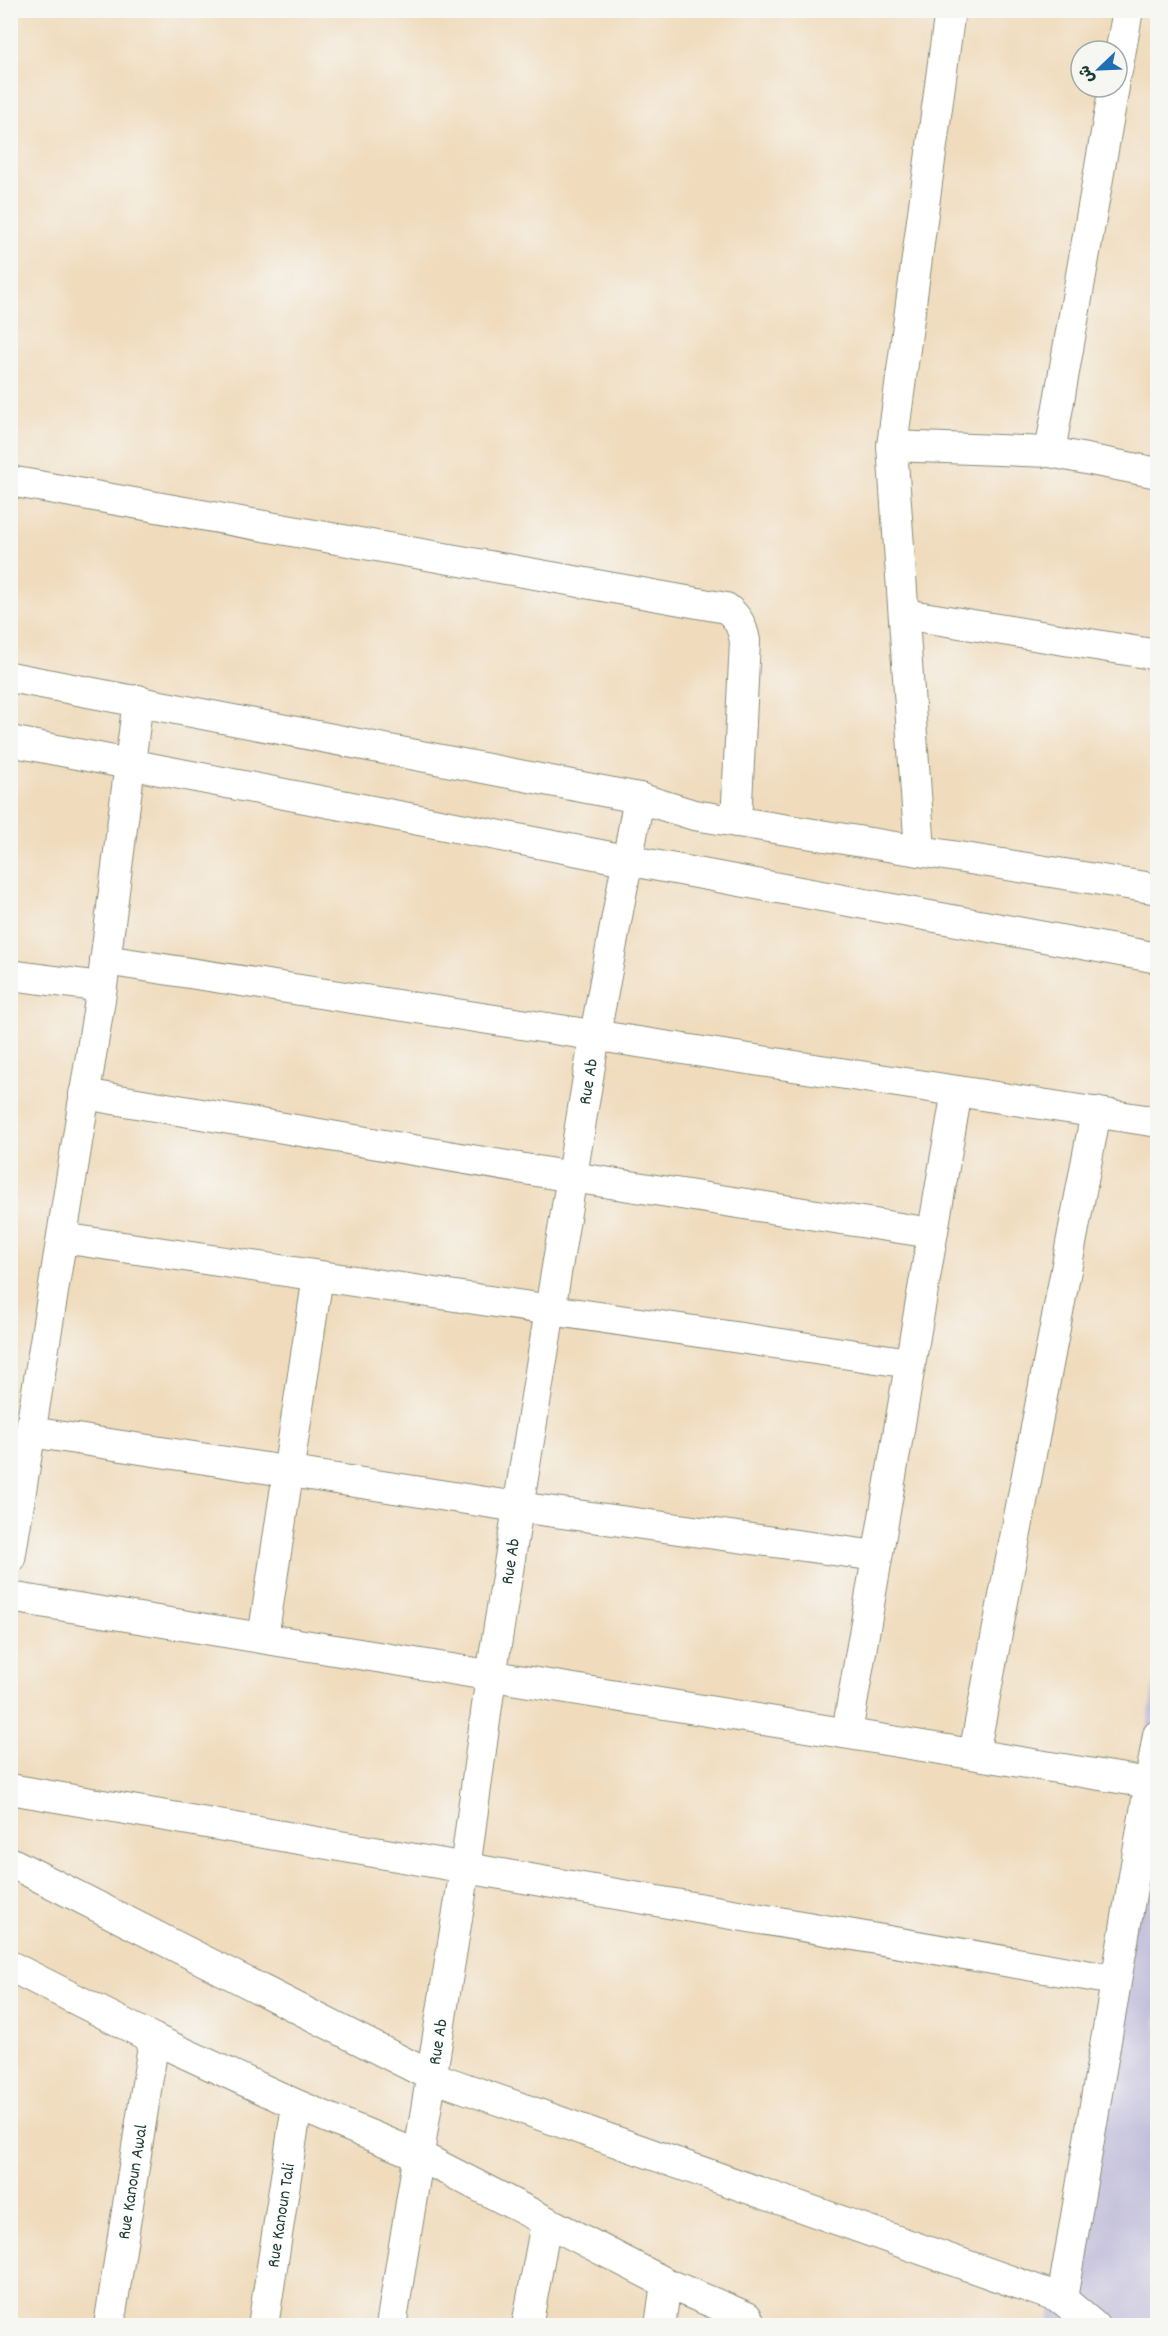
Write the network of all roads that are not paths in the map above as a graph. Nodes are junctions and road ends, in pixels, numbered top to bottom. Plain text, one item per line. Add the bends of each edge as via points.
1 (950, 10) edge
2 (1128, 10) edge
3 (1123, 39) edge
4 (1112, 99) edge
5 (892, 446) junction
6 (1050, 452) junction
7 (1158, 473) edge
8 (10, 482) edge
9 (904, 614) junction
10 (1158, 655) edge
11 (10, 677) edge
12 (138, 700) junction
13 (10, 741) edge
14 (130, 763) junction
15 (639, 798) junction
16 (736, 822) junction
17 (920, 851) junction
18 (626, 860) junction
19 (1158, 889) edge
20 (1158, 958) edge
21 (104, 974) junction
22 (10, 975) edge
23 (594, 1035) junction
24 (957, 1091) junction
25 (84, 1094) junction
26 (1096, 1112) junction
27 (1158, 1122) edge
28 (572, 1177) junction
29 (932, 1233) junction
30 (62, 1238) junction
31 (318, 1276) junction
32 (550, 1310) junction
33 (910, 1363) junction
34 (31, 1432) junction
35 (288, 1471) junction
36 (518, 1507) junction
37 (877, 1556) junction
38 (10, 1559) edge
39 (10, 1597) edge
40 (263, 1638) junction
41 (491, 1676) junction
42 (847, 1733) junction
43 (1158, 1735) edge
44 (974, 1754) junction
45 (1149, 1783) junction
46 (10, 1789) edge
47 (10, 1862) edge
48 (465, 1869) junction
49 (10, 1966) edge
50 (1114, 1980) junction
51 (154, 2038) junction
52 (433, 2077) junction
53 (297, 2105) junction
54 (418, 2155) junction
55 (546, 2223) junction
56 (666, 2283) junction
57 (1062, 2299) junction
58 (109, 2325) edge
59 (263, 2325) edge
60 (391, 2325) edge
61 (527, 2325) edge
62 (660, 2325) edge
63 (752, 2325) edge
64 (1094, 2325) edge

1 - 5 street
2 - 3 street
4 - 6 street
5 - 6 street
5 - 9 street
6 - 7 street
8 - 16 street via 726,608 742,627 745,641
9 - 10 street
9 - 17 street
11 - 12 street
12 - 14 street
12 - 15 street
13 - 14 street
14 - 18 street
14 - 21 street
15 - 16 street via 694,815
15 - 18 street, Rue Ab
16 - 17 street
17 - 19 street
18 - 20 street
18 - 23 street, Rue Ab
21 - 22 street
21 - 23 street
21 - 25 street
23 - 24 street
23 - 28 street, Rue Ab
24 - 26 street
24 - 29 street
25 - 28 street
25 - 30 street
26 - 27 street
26 - 44 street
28 - 29 street
28 - 32 street, Rue Ab
29 - 33 street
30 - 31 street
30 - 34 street
31 - 32 street
31 - 35 street
32 - 33 street
32 - 36 street, Rue Ab
33 - 37 street
34 - 35 street
34 - 38 street
35 - 36 street
35 - 40 street
36 - 37 street
36 - 41 street, Rue Ab
37 - 42 street
39 - 40 street
40 - 41 street
41 - 42 street
41 - 48 street, Rue Ab
42 - 44 street
43 - 45 street
44 - 45 street
45 - 50 street
46 - 48 street
47 - 52 street
48 - 50 street
48 - 52 street, Rue Ab
49 - 51 street
50 - 57 street
51 - 53 street
51 - 58 street, Rue Kanoun Awal
52 - 54 street, Rue Ab
52 - 57 street
53 - 54 street
53 - 59 street, Rue Kanoun Tali
54 - 55 street
54 - 60 street, Rue Ab
55 - 56 street
55 - 61 street
56 - 62 street
56 - 63 street via 747,2317
57 - 64 street

